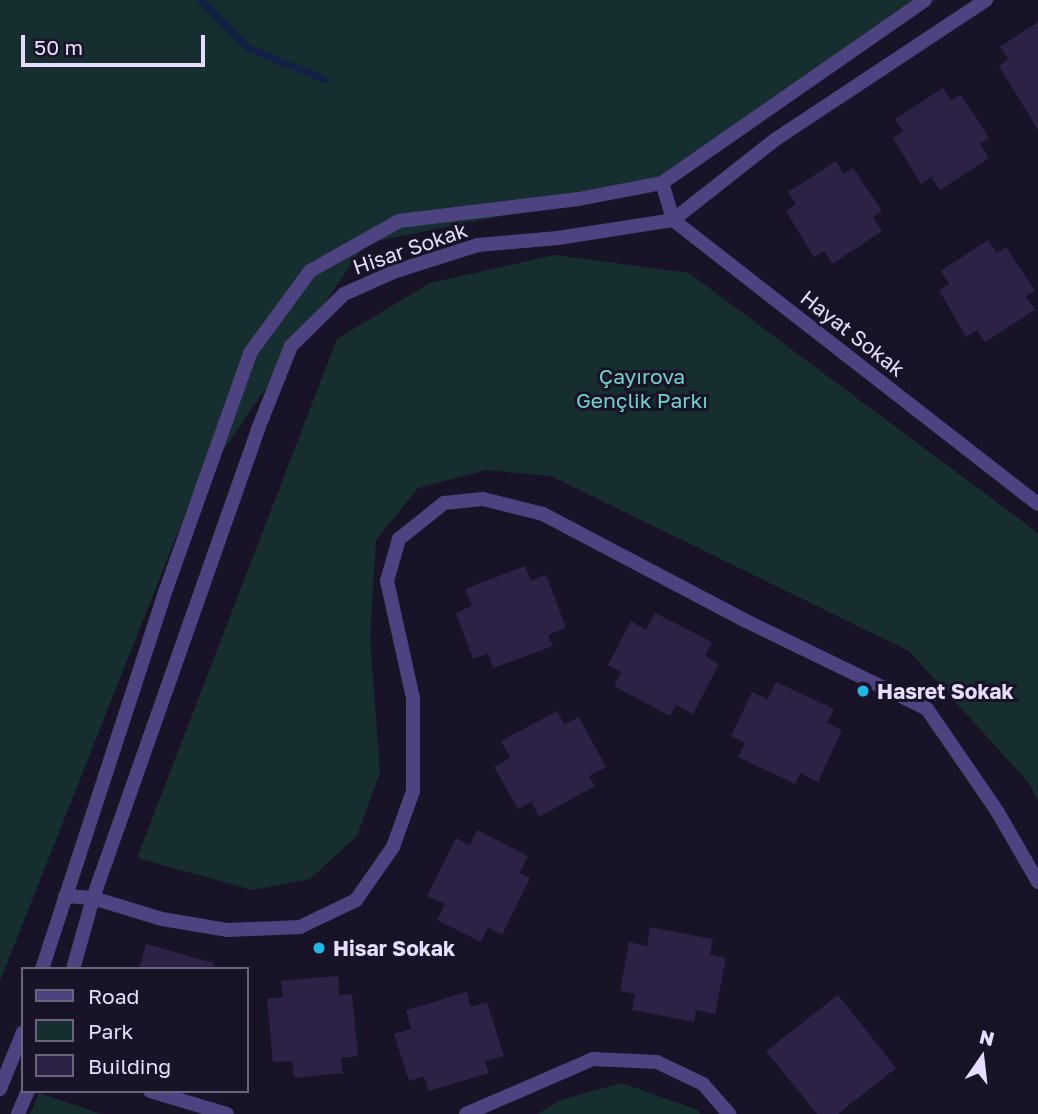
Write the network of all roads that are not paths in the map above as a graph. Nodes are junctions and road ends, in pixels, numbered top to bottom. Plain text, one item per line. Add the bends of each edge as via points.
1 (925, 0) edge
2 (986, 0) edge
3 (662, 183) junction
4 (673, 219) junction
5 (1038, 504) edge
6 (1038, 882) edge
7 (65, 896) junction
8 (93, 898) junction
9 (43, 967) edge
10 (74, 967) edge
11 (21, 1042) edge
12 (0, 1088) edge
13 (27, 1093) edge
14 (157, 1093) edge
15 (18, 1114) edge
16 (226, 1114) edge
17 (466, 1114) edge
18 (729, 1114) edge

1 - 3 street, Hisar Sokak
2 - 4 street, Hisar Sokak via 776,139
3 - 4 street
3 - 7 street, Hisar Sokak via 579,199 399,222 310,271 250,354 163,598
4 - 5 street, Hayat Sokak
4 - 8 street, Hisar Sokak via 558,238 478,245 396,271 344,294 291,346
6 - 8 street via 997,811 927,709 543,514 484,499 444,503 399,539 387,581 413,698 413,791 393,847 356,900 300,927 228,930 162,919
7 - 8 street
7 - 9 street, Hisar Sokak
8 - 10 street, Hisar Sokak
11 - 12 street
13 - 15 street
14 - 16 street
17 - 18 street via 593,1059 656,1062 703,1084

